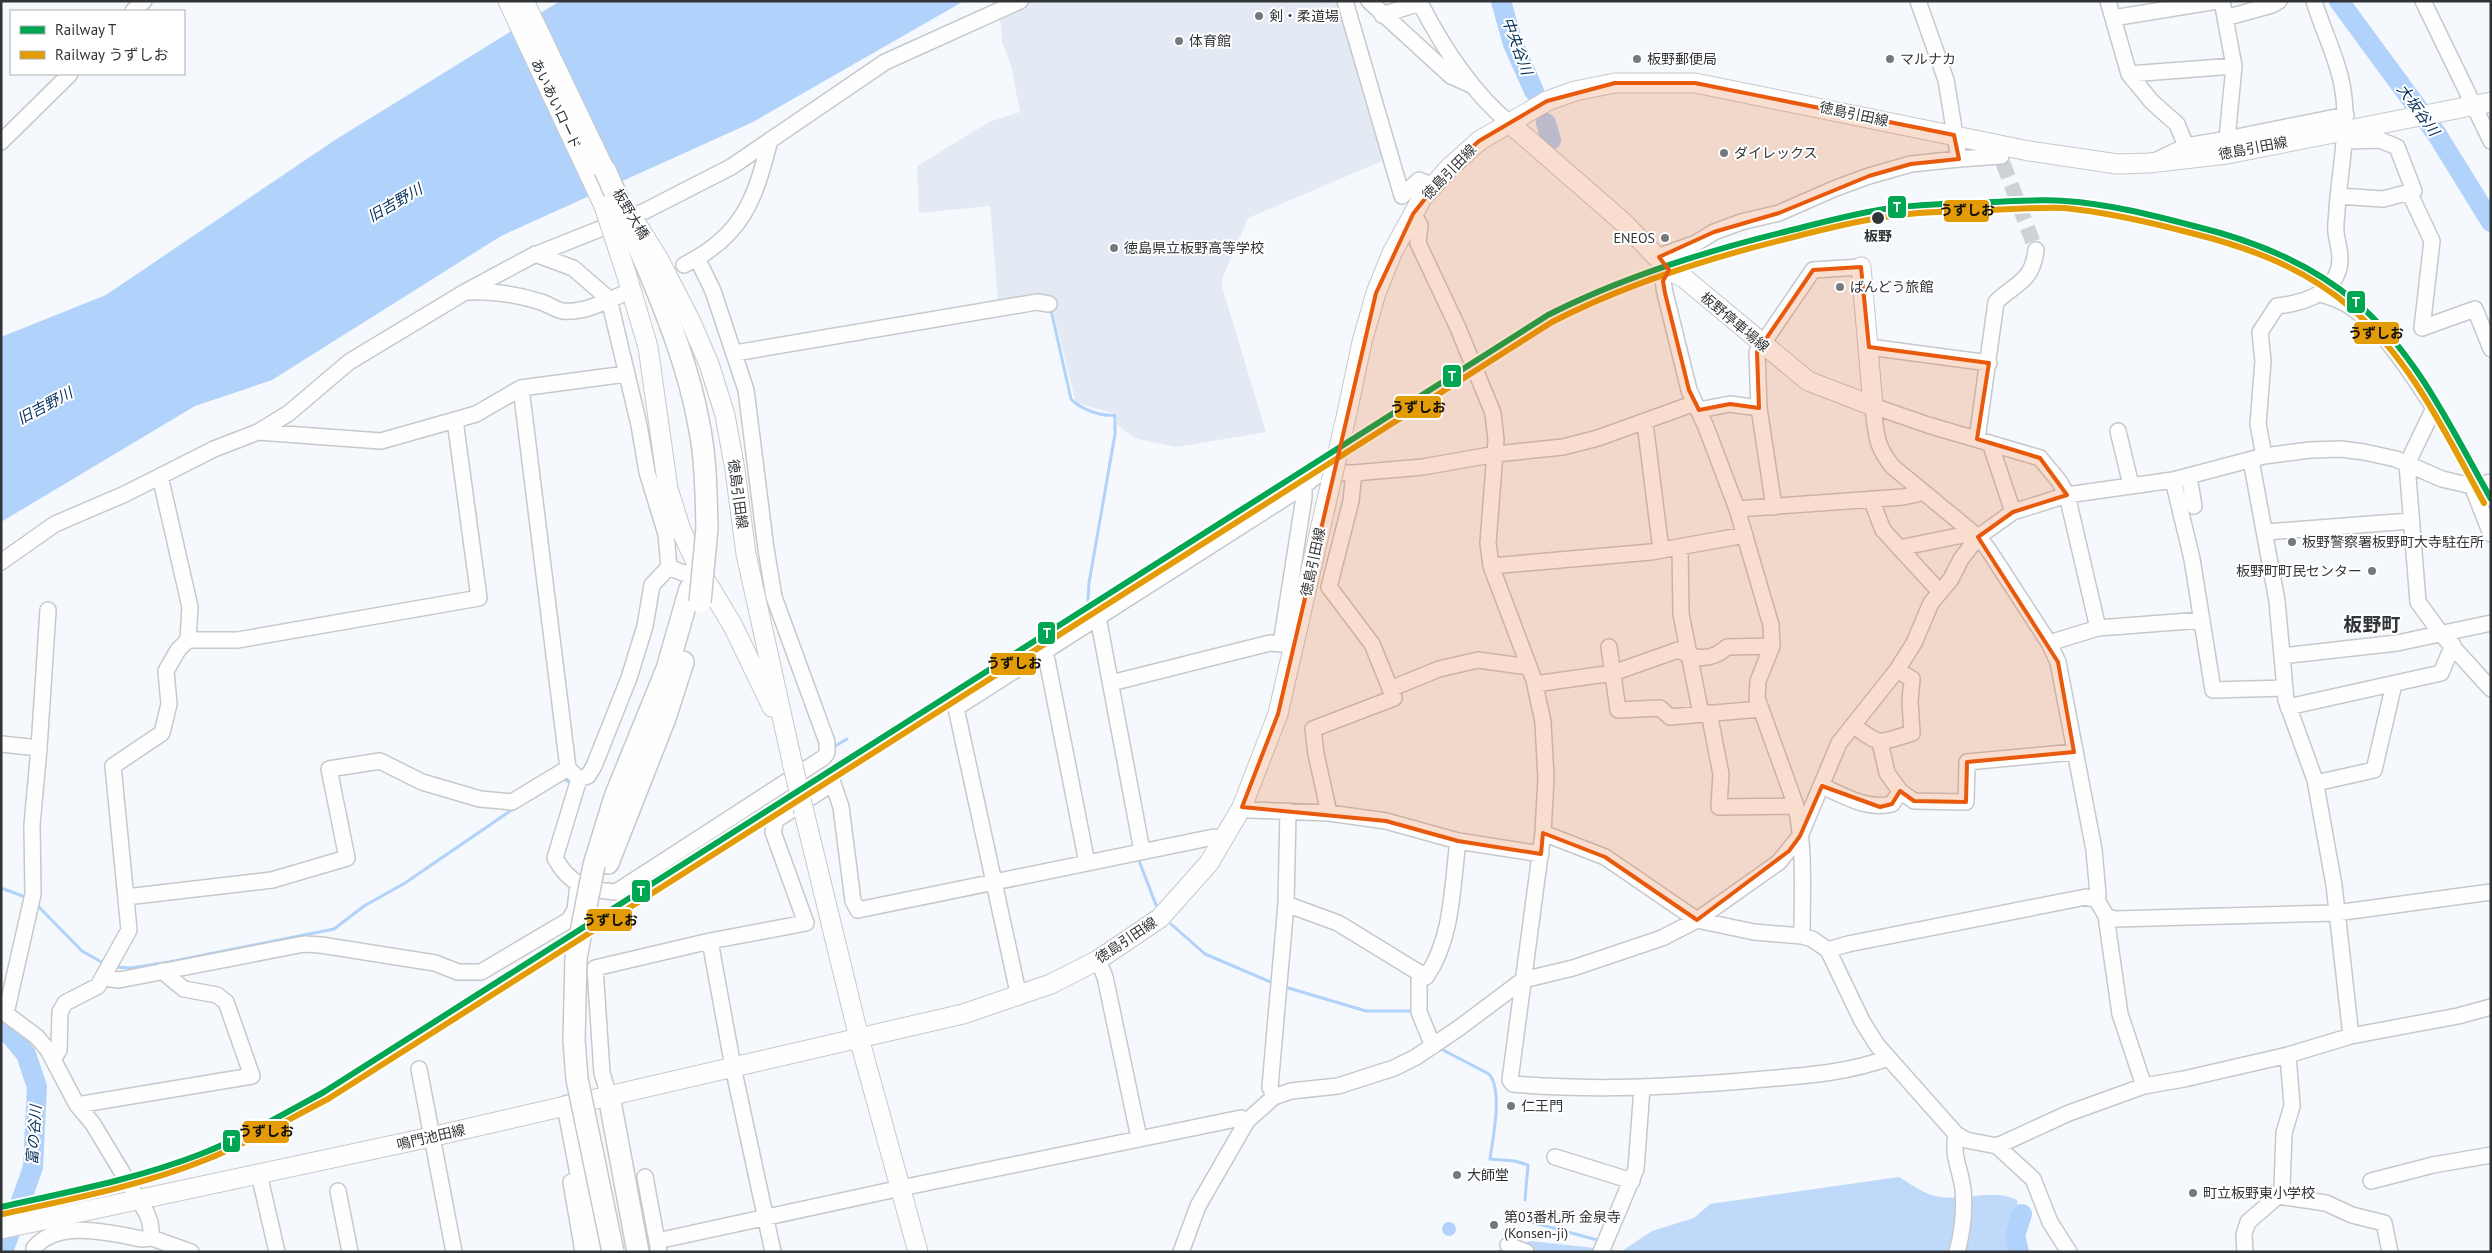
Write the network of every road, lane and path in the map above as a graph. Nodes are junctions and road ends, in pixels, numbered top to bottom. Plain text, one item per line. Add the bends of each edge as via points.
1 (144, 1) edge
2 (508, 1) edge
3 (524, 1) edge
4 (1020, 1) edge
5 (1345, 1) edge
6 (1369, 1) edge
7 (1918, 1) edge
8 (2108, 1) edge
9 (2217, 1) edge
10 (2222, 1) edge
11 (2279, 1) edge
12 (2314, 1) edge
13 (2423, 1) edge
14 (1419, 2) edge
15 (134, 10) edge
16 (1382, 15) junction
17 (2113, 18) junction
18 (2225, 18) junction
19 (2234, 66) junction
20 (2129, 74) junction
21 (69, 75) edge
22 (1471, 85) junction
23 (2473, 106) edge
24 (1508, 122) junction
25 (2345, 129) junction
26 (1954, 134) junction
27 (2227, 139) junction
28 (770, 140) junction
29 (2491, 141) edge
30 (1, 142) edge
31 (2186, 146) junction
32 (2029, 152) junction
33 (1959, 159) junction
34 (2149, 164) junction
35 (605, 170) joint
36 (1433, 186) junction
37 (2409, 192) junction
38 (2338, 196) junction
39 (604, 206) joint
40 (1413, 214) junction
41 (2036, 250) tunnel mouth
42 (535, 254) junction
43 (1663, 264) junction
44 (641, 266) junction
45 (1860, 267) joint
46 (465, 292) junction
47 (2321, 294) junction
48 (616, 297) junction
49 (1049, 304) dead end
50 (1761, 344) junction
51 (1869, 347) junction
52 (2491, 349) edge
53 (735, 353) junction
54 (1989, 363) junction
55 (626, 374) junction
56 (521, 388) junction
57 (1873, 406) junction
58 (1697, 407) junction
59 (1759, 408) junction
60 (455, 420) junction
61 (1645, 423) junction
62 (2118, 431) dead end
63 (258, 432) junction
64 (1983, 441) junction
65 (1496, 454) junction
66 (2258, 458) junction
67 (2407, 464) junction
68 (1354, 473) junction
69 (160, 476) junction
70 (2189, 478) junction
71 (2173, 480) junction
72 (2491, 482) edge
73 (2131, 485) junction
74 (1304, 486) junction
75 (2472, 486) junction
76 (1921, 490) junction
77 (2066, 495) junction
78 (1871, 499) junction
79 (2194, 506) dead end
80 (1774, 507) junction
81 (1737, 510) junction
82 (2013, 512) junction
83 (2410, 521) junction
84 (2266, 532) junction
85 (2491, 534) edge
86 (1745, 535) junction
87 (1976, 535) junction
88 (1680, 548) junction
89 (1899, 548) junction
90 (766, 549) junction
91 (1661, 550) junction
92 (746, 554) junction
93 (1, 562) edge
94 (1492, 566) junction
95 (669, 567) junction
96 (696, 587) junction
97 (1940, 592) junction
98 (48, 610) dead end
99 (1094, 620) junction
100 (2202, 620) junction
101 (2491, 623) edge
102 (2098, 628) junction
103 (188, 640) junction
104 (2448, 640) junction
105 (2049, 643) junction
106 (1288, 645) junction
107 (1772, 646) junction
108 (1609, 647) dead end
109 (2282, 656) junction
110 (1691, 657) junction
111 (1047, 660) dead end
112 (1529, 667) junction
113 (1897, 670) junction
114 (1613, 673) junction
115 (1111, 682) junction
116 (1535, 684) junction
117 (2394, 684) junction
118 (2285, 688) junction
119 (1390, 689) junction
120 (2491, 689) edge
121 (2288, 707) junction
122 (1760, 710) junction
123 (1705, 713) junction
124 (1853, 725) junction
125 (787, 740) junction
126 (1880, 742) junction
127 (1, 744) edge
128 (39, 748) junction
129 (2074, 752) junction
130 (574, 774) junction
131 (2316, 783) junction
132 (1822, 786) junction
133 (1900, 791) junction
134 (1796, 806) junction
135 (1242, 807) junction
136 (1288, 811) junction
137 (1329, 813) junction
138 (1543, 833) junction
139 (1800, 836) junction
140 (1223, 839) junction
141 (1458, 841) junction
142 (1142, 851) junction
143 (1541, 854) junction
144 (1087, 863) junction
145 (600, 866) junction
146 (993, 882) junction
147 (578, 884) junction
148 (2491, 892) edge
149 (126, 897) junction
150 (2097, 900) junction
151 (1286, 904) junction
152 (2336, 913) junction
153 (2106, 916) junction
154 (1698, 920) junction
155 (1802, 936) junction
156 (710, 941) junction
157 (1828, 950) junction
158 (1098, 960) junction
159 (108, 970) junction
160 (162, 971) junction
161 (1419, 972) junction
162 (1523, 980) junction
163 (1018, 997) junction
164 (2491, 1007) edge
165 (3, 1012) edge
166 (2351, 1036) junction
167 (859, 1038) junction
168 (1433, 1046) junction
169 (2288, 1055) junction
170 (1888, 1058) junction
171 (53, 1060) junction
172 (733, 1067) junction
173 (419, 1069) dead end
174 (2144, 1086) junction
175 (1642, 1088) junction
176 (609, 1096) junction
177 (1274, 1097) junction
178 (77, 1105) junction
179 (568, 1106) junction
180 (1247, 1121) junction
181 (1956, 1134) junction
182 (431, 1137) junction
183 (1139, 1138) junction
184 (1996, 1146) junction
185 (2491, 1155) edge
186 (1555, 1157) dead end
187 (259, 1174) junction
188 (644, 1177) dead end
189 (1632, 1181) junction
190 (2371, 1181) dead end
191 (571, 1182) dead end
192 (901, 1188) junction
193 (338, 1191) dead end
194 (2278, 1196) junction
195 (138, 1200) junction
196 (765, 1217) junction
197 (1, 1229) edge
198 (152, 1238) junction
199 (658, 1246) edge
200 (1508, 1246) dead end
201 (1603, 1246) edge
202 (34, 1252) edge
203 (191, 1252) edge
204 (277, 1252) edge
205 (350, 1252) edge
206 (454, 1252) edge
207 (583, 1252) edge
208 (596, 1252) edge
209 (613, 1252) edge
210 (624, 1252) edge
211 (638, 1252) edge
212 (772, 1252) edge
213 (918, 1252) edge
214 (1181, 1252) edge
215 (1526, 1252) edge
216 (1957, 1252) edge
217 (2070, 1252) edge
218 (2245, 1252) edge
219 (2390, 1252) edge

1 - 15 street
2 - 39 main road, あいあいロード
3 - 35 main road, あいあいロード
4 - 28 street via 885,62
5 - 36 street via 1402,196 1419,180
6 - 16 street
7 - 26 street via 1946,80
8 - 17 street
9 - 17 street
10 - 18 street
11 - 18 street
12 - 25 street via 2341,80
13 - 23 street
14 - 16 street
14 - 22 street
16 - 22 street via 1451,76
17 - 20 street
18 - 19 street
19 - 20 street
19 - 27 street
20 - 31 street via 2152,102 2177,124
21 - 30 street
22 - 24 street
23 - 25 main road, 徳島引田線
23 - 29 street
24 - 26 main road, 徳島引田線 via 1547,101 1575,91 1615,83 1662,81 1729,88
24 - 36 main road, 徳島引田線 via 1479,141
24 - 43 main road, 板野停車場線 via 1624,222
25 - 27 street
25 - 34 main road, 徳島引田線 via 2227,154
25 - 37 street via 2397,146 2414,190
25 - 38 street
26 - 32 main road, 徳島引田線
26 - 33 street
27 - 31 street
28 - 42 street via 731,168 645,211
28 - 53 street via 758,185 739,222 728,236 691,262 713,291
31 - 34 street
32 - 33 street via 2002,160
32 - 34 main road, 徳島引田線 via 2117,164
33 - 43 street via 1911,164 1869,176 1779,213 1714,232
35 - 44 highway, bridge
36 - 40 main road, 徳島引田線
37 - 38 street via 2383,199
37 - 52 street via 2432,241 2422,328 2475,309
38 - 47 street via 2338,272
39 - 44 highway, bridge
40 - 65 street via 1420,225 1418,243 1493,413
40 - 106 main road, 徳島引田線, bridge via 1376,293
41 - 54 street via 2032,270 2023,282 1996,302
42 - 46 street
42 - 48 street via 573,268
43 - 50 main road, 板野停車場線
43 - 58 street via 1665,293 1684,371
44 - 92 main road, 徳島引田線 via 690,320 710,364 725,415
44 - 96 main road, 徳島引田線 via 648,347 668,489
44 - 96 highway via 677,342 695,407 706,473
45 - 50 street via 1813,270
45 - 51 main road
46 - 48 street via 511,295 542,302 562,311 594,307
46 - 63 street via 349,362 289,413
47 - 66 street via 2277,306 2260,332 2263,361
47 - 67 street via 2345,303 2362,315 2407,368 2434,408
48 - 55 street
49 - 53 street via 1037,302
50 - 57 main road, 板野停車場線 via 1808,381
50 - 59 street via 1757,352
51 - 54 street
51 - 57 main road
53 - 90 street via 746,390
54 - 64 street
55 - 56 street
55 - 95 street via 647,472 666,534
56 - 60 street via 476,414
56 - 130 street
57 - 64 street
57 - 76 street via 1877,443 1883,455 1892,467
58 - 59 street via 1730,404
58 - 61 street
58 - 81 street
59 - 80 street
60 - 63 street via 381,442
60 - 103 street via 480,598 238,640
61 - 65 street via 1563,447
61 - 91 street
62 - 73 street
63 - 69 street via 214,448
64 - 77 street via 2040,458
64 - 82 street
65 - 68 street via 1423,467
65 - 94 street via 1488,543
66 - 67 street via 2310,450 2341,450 2396,459
66 - 70 street
66 - 84 street
67 - 75 street via 2442,479
67 - 83 street
68 - 74 street via 1321,472
68 - 119 street via 1351,501 1329,587 1372,644
69 - 93 street via 55,524
69 - 103 street via 190,607
70 - 71 street
70 - 79 street
71 - 73 street
71 - 100 street via 2192,559
72 - 75 street
73 - 77 street
74 - 99 street
74 - 106 street
75 - 85 street
76 - 78 street via 1903,497
76 - 87 street
77 - 82 street
77 - 102 street
78 - 80 street
78 - 89 street via 1883,530
80 - 81 street
81 - 86 street
82 - 87 street
83 - 84 street
83 - 104 street via 2418,602
84 - 109 street via 2278,601
86 - 88 street
86 - 107 street via 1770,625
87 - 89 street
87 - 97 street
87 - 105 street
88 - 91 street
88 - 110 street via 1681,614
89 - 97 street
90 - 92 street
90 - 147 street via 774,597 827,742 828,753 616,892 598,891
91 - 94 street
92 - 125 main road, 徳島引田線
94 - 112 street
95 - 96 street via 683,573
95 - 130 street via 652,585 645,626 634,661 594,766 588,776
96 - 125 main road, 徳島引田線 via 734,626
96 - 145 highway via 614,797
97 - 113 street via 1931,603 1914,643
98 - 128 street
99 - 115 street
99 - 146 street via 956,708
100 - 102 street
100 - 118 street via 2213,690
101 - 104 street
102 - 105 street
103 - 149 street via 166,671 169,704 162,733 113,766
104 - 109 street
104 - 117 street via 2441,673
104 - 120 street
105 - 129 street via 2058,662
106 - 115 street via 1270,643
106 - 135 main road, 徳島引田線 via 1278,714
107 - 110 street via 1727,647 1717,656
107 - 122 street via 1758,682
108 - 114 street
109 - 118 street
110 - 114 street via 1678,650
110 - 123 street
111 - 144 street
112 - 116 street
112 - 119 street via 1478,660 1438,669
113 - 124 street
113 - 126 street via 1912,679 1912,734
114 - 116 street
114 - 123 street via 1618,710 1660,708 1670,717
115 - 142 street
116 - 138 street via 1543,722 1546,769
117 - 121 street
117 - 131 street via 2374,770
118 - 121 street
119 - 137 street via 1394,698 1313,728
121 - 131 street
122 - 123 street
122 - 134 street
123 - 134 street via 1720,774 1719,807
124 - 126 street
124 - 132 street via 1838,743
125 - 167 main road, 徳島引田線, bridge
126 - 133 street via 1887,773
127 - 128 street
128 - 165 street via 32,825 33,894
129 - 133 street via 1967,762 1966,802 1914,801
129 - 150 street via 2094,850
130 - 147 street via 555,858 563,872
130 - 149 street via 512,802 480,798 422,782 380,761 329,769 347,858 272,880
131 - 152 street
132 - 133 street via 1866,805 1880,807 1892,804
132 - 139 street
134 - 139 street
135 - 136 street
135 - 140 main road, 徳島引田線
136 - 137 street
136 - 151 street
137 - 141 street via 1386,822
138 - 143 street
138 - 154 street via 1605,857
139 - 154 street via 1779,862
139 - 155 street via 1803,860
140 - 142 street via 1214,837
140 - 158 main road, 徳島引田線 via 1209,863 1160,918
141 - 143 street
141 - 161 street via 1449,917 1442,943 1426,977
142 - 144 street
143 - 162 street
144 - 146 street
145 - 209 highway, bridge via 576,958 574,1040 577,1079
145 - 210 highway via 587,958 588,1077
146 - 156 street via 858,910 841,807 833,783 776,820 773,832 806,923
146 - 163 street
147 - 160 street via 575,910 569,920 481,972 458,972 435,963 304,944
148 - 152 street
149 - 159 street via 129,930
150 - 153 street
150 - 157 street via 2086,897
151 - 161 street via 1338,923
151 - 177 street via 1270,1087
152 - 153 street via 2115,919
152 - 166 street
153 - 174 street via 2120,1014
154 - 155 street via 1754,932
154 - 162 street via 1662,938 1573,968
155 - 157 street
156 - 172 street
156 - 176 street via 595,968 602,1073
157 - 170 street via 1862,1021
158 - 163 main road, 徳島引田線
158 - 183 street via 1105,977
159 - 160 street via 119,980
159 - 171 street via 89,992 65,1003 60,1012 59,1050
160 - 178 street via 184,989 217,994 226,1002 252,1076
161 - 168 street via 1419,1012
162 - 168 street
162 - 175 street via 1510,1080 1513,1084
163 - 167 main road, 徳島引田線 via 963,1014
164 - 166 street
165 - 171 street via 37,1037
166 - 169 street
167 - 172 main road, 鳴門池田線
167 - 192 main road, 徳島引田線
168 - 177 street via 1372,1077
169 - 174 street
169 - 194 street via 2292,1106 2284,1133 2282,1188
170 - 175 street via 1865,1067 1801,1076
170 - 181 street
171 - 178 street
172 - 176 main road, 鳴門池田線
172 - 196 street
173 - 182 street
174 - 184 street via 2069,1113
175 - 189 street via 1636,1169
176 - 179 main road, 鳴門池田線
176 - 211 highway
177 - 180 street
178 - 195 street via 93,1124
179 - 182 main road, 鳴門池田線
179 - 208 highway
180 - 183 street via 1241,1118
180 - 214 street via 1198,1206
181 - 184 street via 1966,1140
181 - 216 street via 1954,1151 1963,1188 1964,1225
182 - 187 main road, 鳴門池田線
182 - 206 street
183 - 192 street
184 - 217 street via 2033,1179 2050,1222
185 - 190 street via 2433,1164
186 - 189 street
187 - 195 main road, 鳴門池田線
187 - 204 street
188 - 199 street
189 - 201 street
191 - 207 street
192 - 196 street
192 - 213 main road, 徳島引田線
193 - 205 street
194 - 218 street via 2248,1222 2244,1234
194 - 219 street via 2326,1204 2384,1223
195 - 197 main road, 鳴門池田線
195 - 198 street via 150,1222
196 - 199 street
196 - 212 street
198 - 202 street via 80,1230 42,1238
198 - 203 street
200 - 215 street

